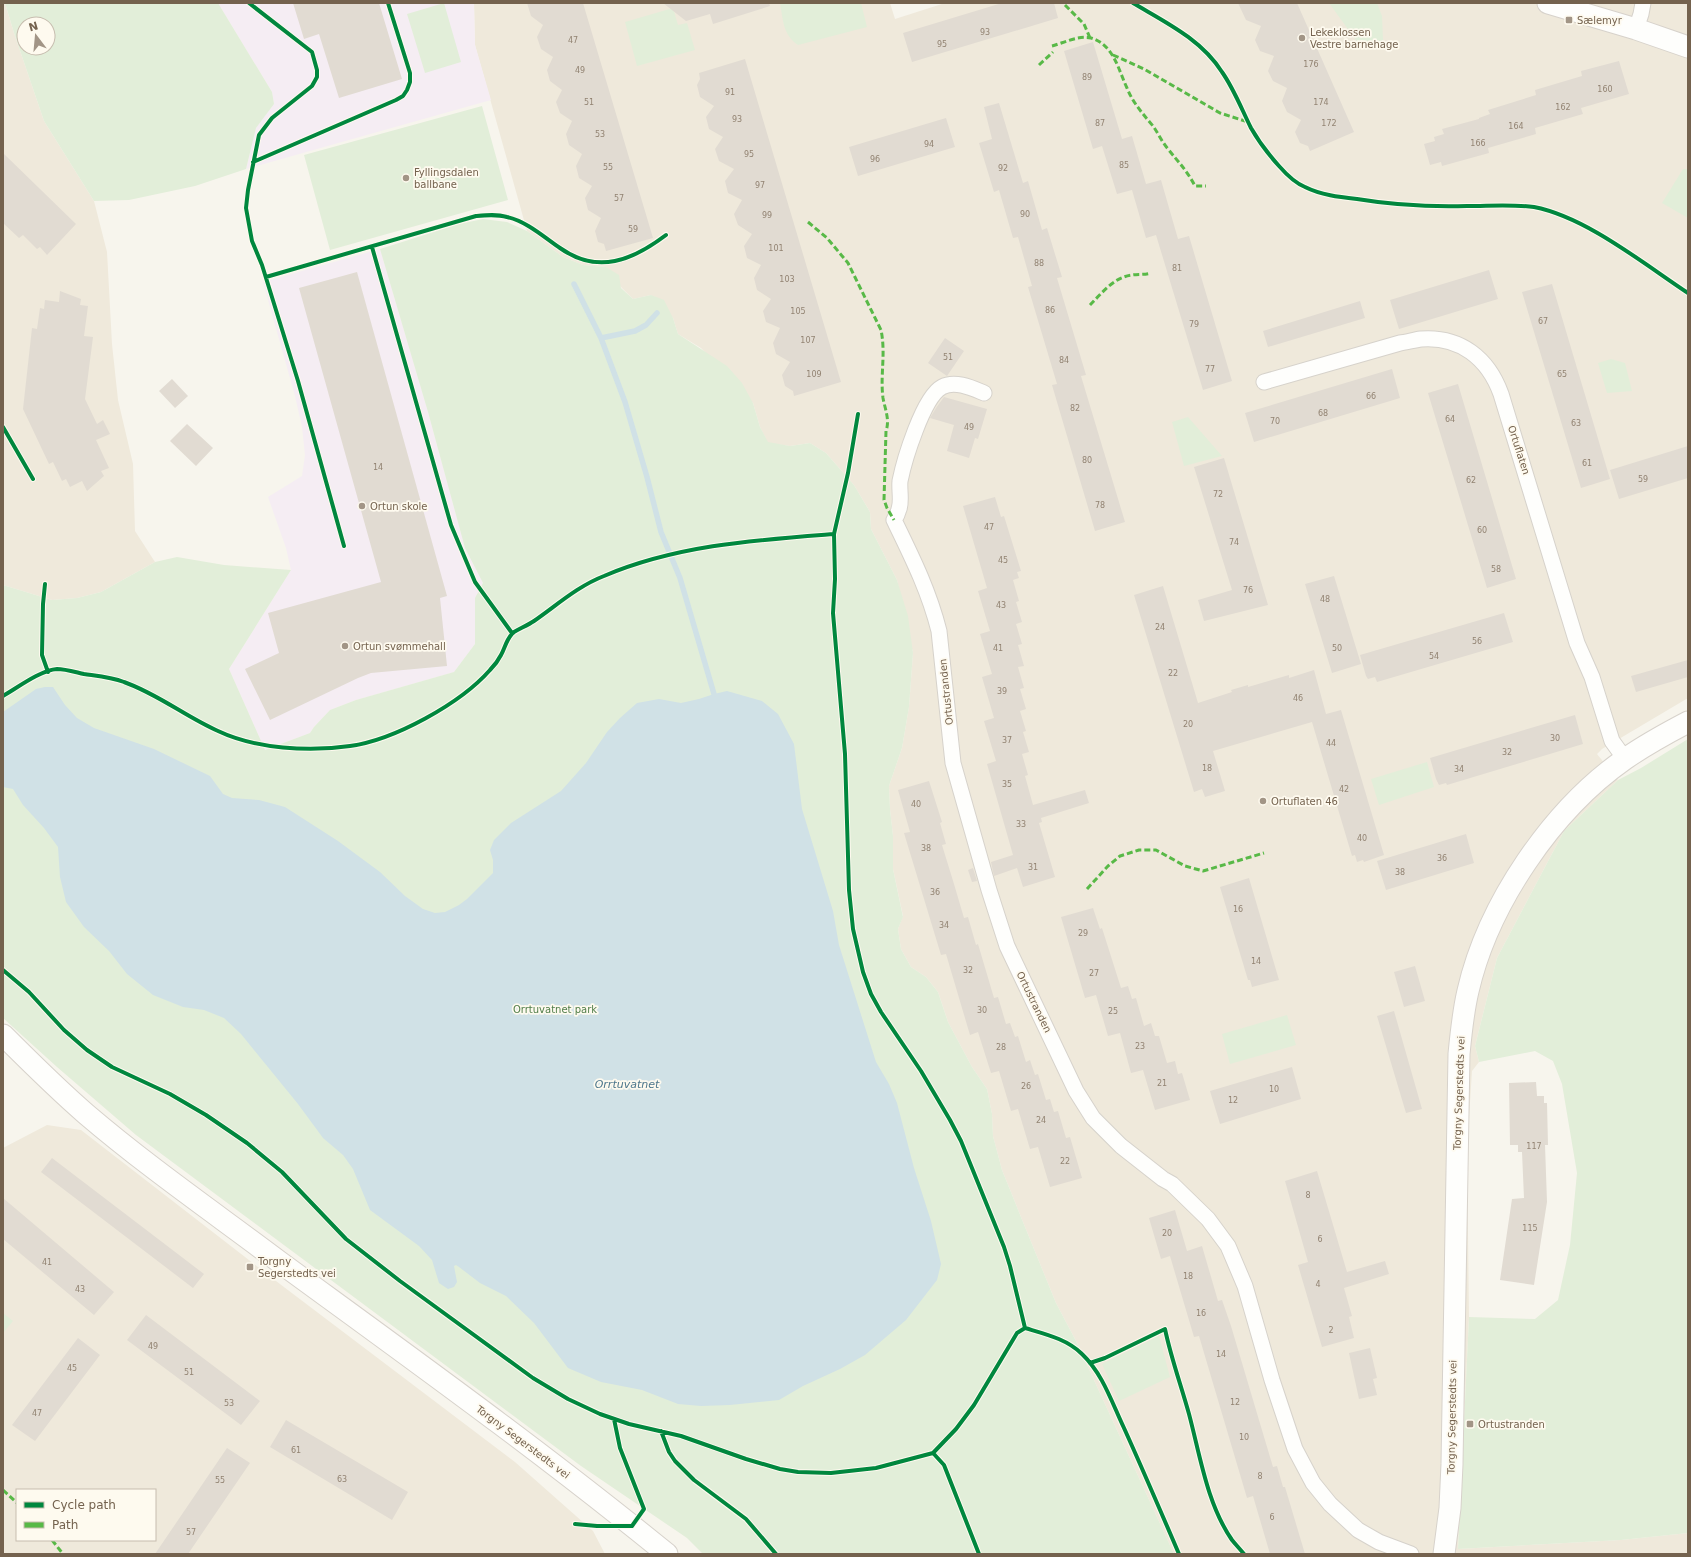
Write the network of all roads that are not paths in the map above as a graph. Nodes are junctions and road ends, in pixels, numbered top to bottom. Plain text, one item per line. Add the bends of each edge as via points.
1 (1548, 3) edge
2 (1643, 3) edge
3 (1636, 29) junction
4 (1688, 47) edge
5 (1264, 382) dead end
6 (984, 393) dead end
7 (1688, 722) edge
8 (1625, 759) junction
9 (3, 1035) edge
10 (667, 1554) edge
11 (1411, 1554) edge
12 (1444, 1554) edge

1 - 3 main road
2 - 3 street
3 - 4 main road
5 - 8 street, Ortuflaten via 1420,339 1438,339 1459,345 1486,364 1496,379 1501,394 1577,643 1592,677 1612,741
6 - 11 street, Ortustranden via 956,385 944,386 934,396 917,423 900,483 900,509 894,520 918,568 935,613 953,763 1007,946 1076,1091 1093,1118 1131,1155 1172,1184 1208,1219 1228,1246 1245,1286 1295,1449 1314,1483 1330,1504 1358,1530 1379,1542
7 - 8 main road, Torgny Segerstedts vei
8 - 12 main road, Torgny Segerstedts vei via 1574,804 1549,831 1523,866 1489,929 1468,991 1459,1054 1452,1471
9 - 10 main road, Torgny Segerstedts vei via 85,1114 481,1410

